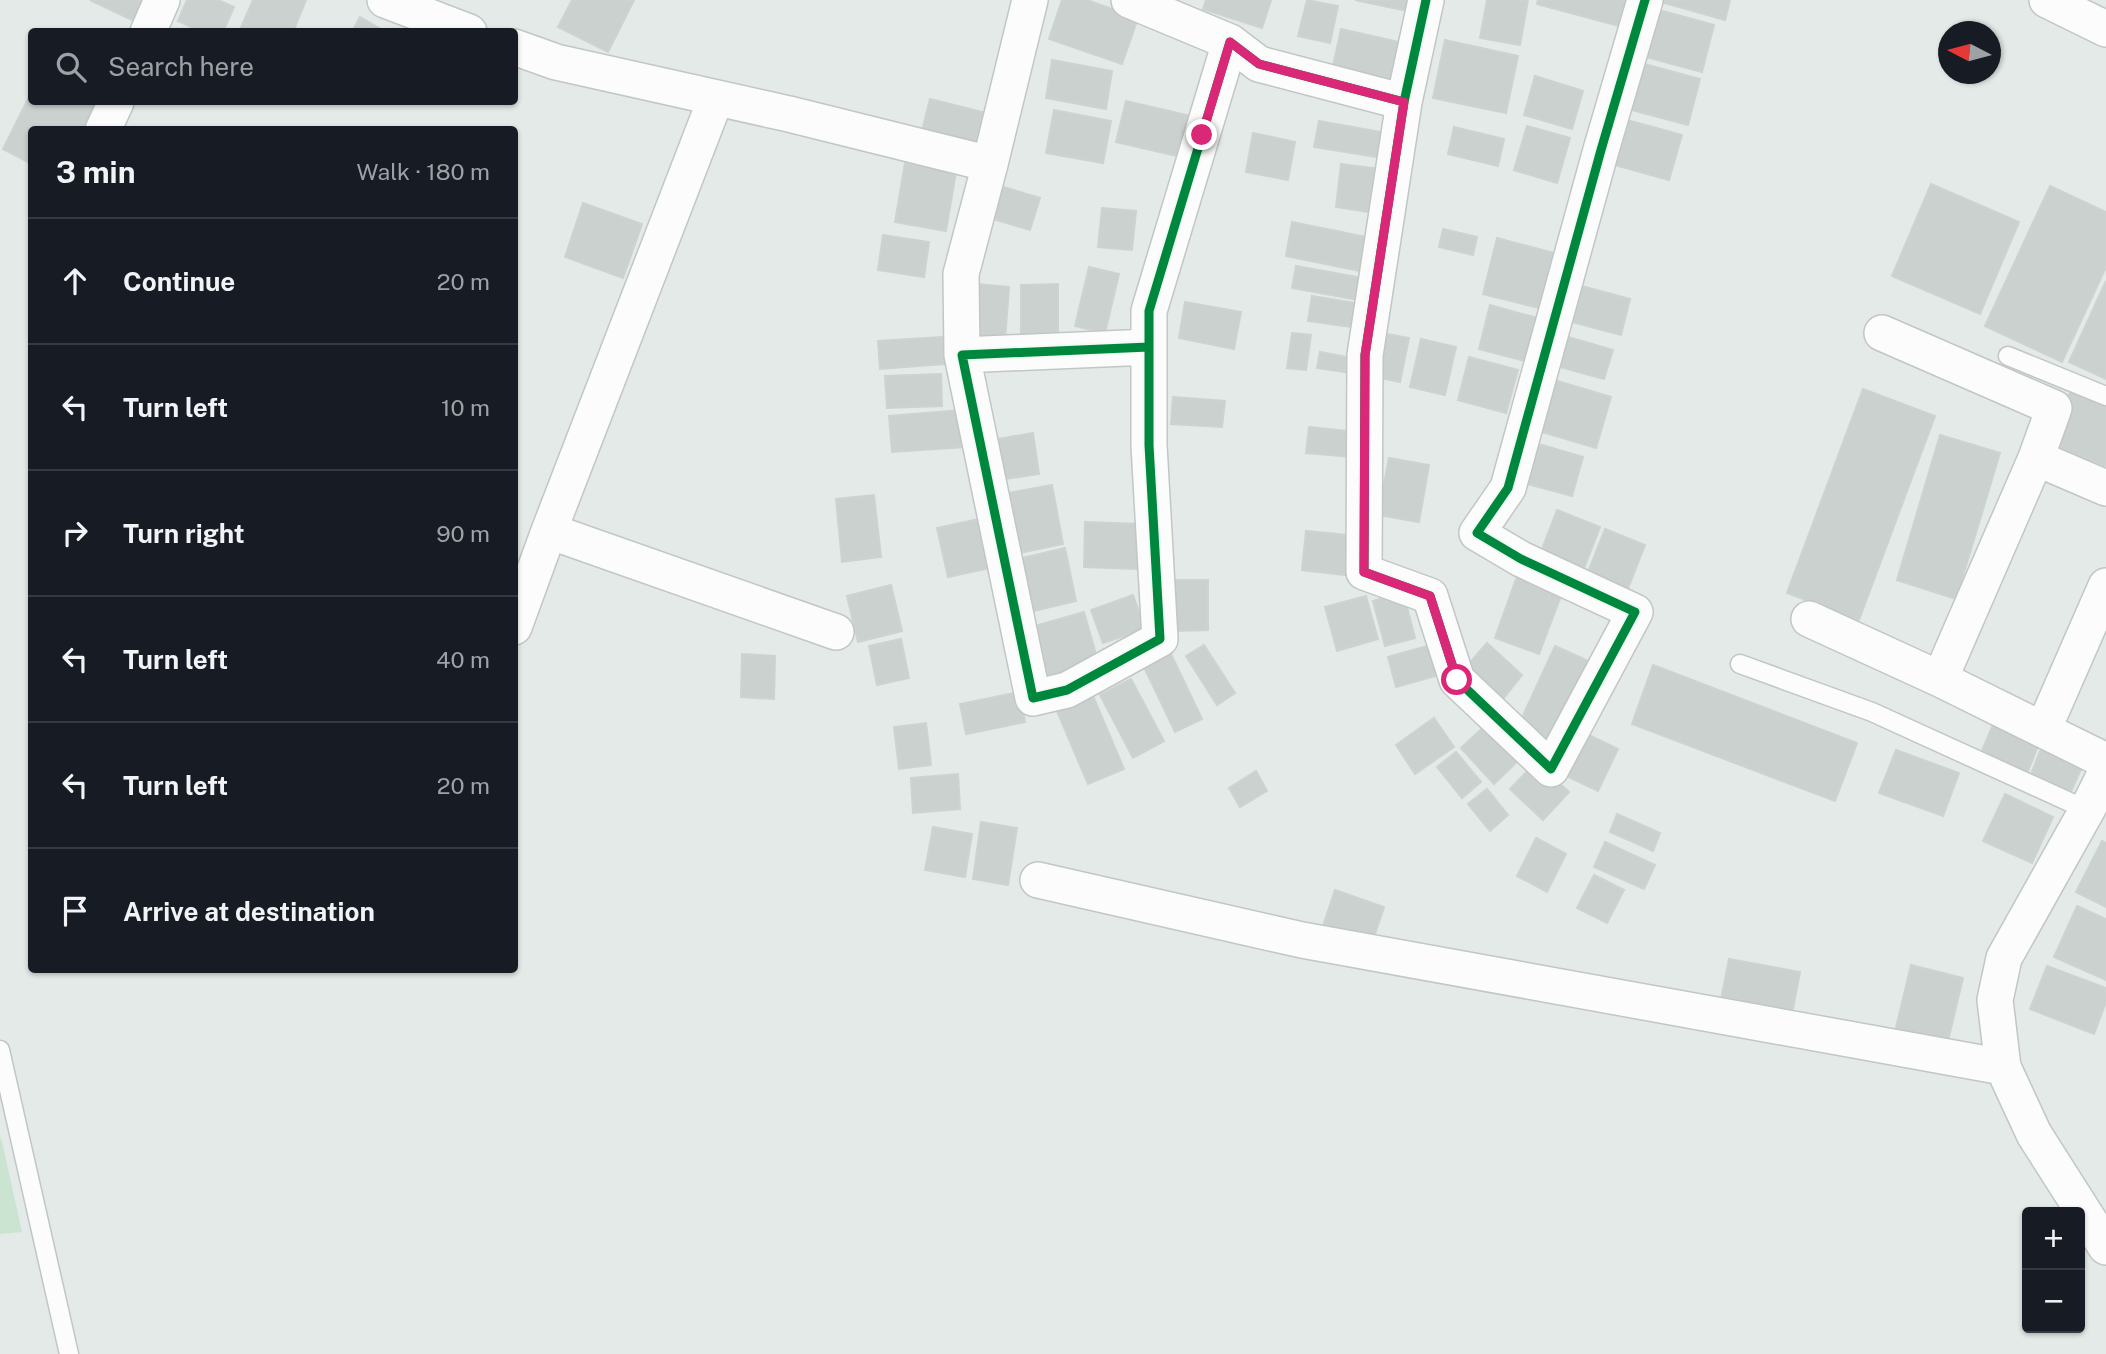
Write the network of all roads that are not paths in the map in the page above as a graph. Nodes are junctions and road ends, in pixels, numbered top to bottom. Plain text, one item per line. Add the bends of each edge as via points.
1 (162, 0) edge
2 (385, 0) edge
3 (1030, 0) edge
4 (1129, 0) edge
5 (1426, 0) edge
6 (1645, 0) edge
7 (2047, 0) edge
8 (150, 28) edge
9 (458, 28) edge
10 (2106, 29) edge
11 (1230, 42) junction
12 (518, 48) edge
13 (716, 98) junction
14 (1404, 102) junction
15 (115, 105) edge
16 (105, 126) edge
17 (990, 164) junction
18 (1882, 333) dead end
19 (1149, 347) junction
20 (962, 355) junction
21 (2008, 356) dead end
22 (2106, 396) edge
23 (2036, 458) junction
24 (2106, 488) edge
25 (549, 531) junction
26 (2106, 586) edge
27 (518, 616) edge
28 (1809, 619) dead end
29 (836, 632) dead end
30 (1740, 664) dead end
31 (1940, 679) junction
32 (2043, 730) junction
33 (2106, 761) edge
34 (2106, 772) edge
35 (2087, 810) junction
36 (1038, 880) dead end
37 (0, 1050) edge
38 (2003, 1068) junction
39 (2106, 1247) edge
40 (69, 1354) edge

1 - 8 street
2 - 9 street
3 - 17 street
4 - 11 street
5 - 14 street
6 - 14 street via 1508,488 1478,533 1521,559 1635,612 1551,769 1457,680 1430,596 1364,572 1365,355
7 - 10 street
11 - 14 street via 1259,64
11 - 19 street via 1149,311
12 - 13 street via 556,62
13 - 17 street
13 - 25 street
15 - 16 street
17 - 20 street via 961,274
18 - 23 street via 2054,408
19 - 20 street
19 - 20 street via 1149,445 1160,639 1067,690 1032,698
21 - 22 lane
23 - 24 street
23 - 31 street
25 - 27 street
25 - 29 street
26 - 32 street
28 - 31 street
30 - 35 lane via 1872,712
31 - 32 street
32 - 33 street
34 - 35 street
35 - 38 street via 2004,958 1995,1000
36 - 38 street via 1302,940
37 - 40 lane
38 - 39 street via 2034,1134

